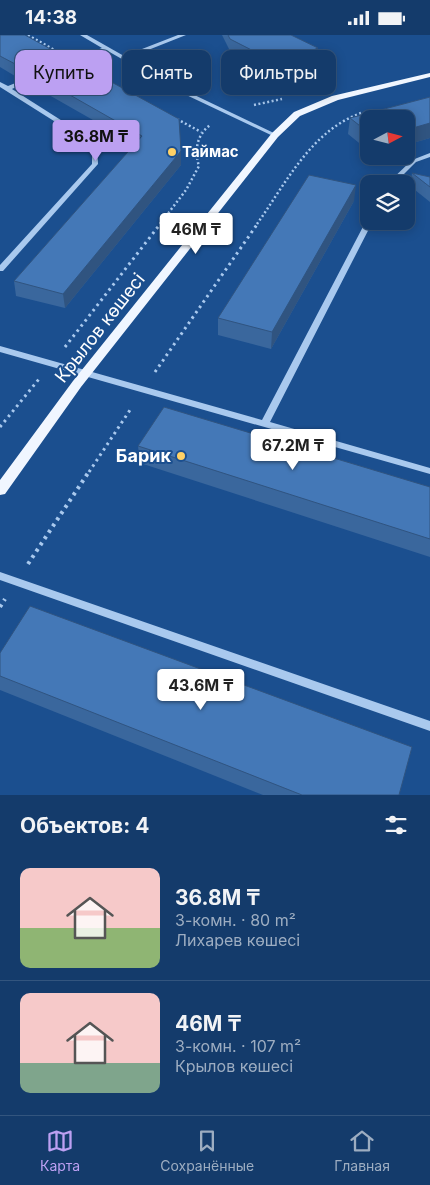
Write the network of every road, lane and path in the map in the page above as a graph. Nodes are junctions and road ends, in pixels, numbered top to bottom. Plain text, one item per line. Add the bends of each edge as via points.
1 (28, 35) edge
2 (83, 35) edge
3 (183, 35) edge
4 (106, 48) junction
5 (54, 50) edge
6 (101, 50) edge
7 (145, 50) edge
8 (122, 57) edge
9 (430, 75) edge
10 (0, 84) edge
11 (15, 85) edge
12 (7, 89) junction
13 (190, 95) edge
14 (360, 114) edge
15 (176, 119) edge
16 (201, 132) dead end
17 (275, 135) junction
18 (430, 155) edge
19 (399, 175) edge
20 (365, 230) edge
21 (0, 269) edge
22 (0, 349) edge
23 (85, 374) junction
24 (143, 390) junction
25 (264, 425) junction
26 (430, 471) edge
27 (0, 490) edge
28 (0, 576) edge
29 (16, 582) junction
30 (0, 607) edge
31 (430, 727) edge

1 - 5 path
2 - 4 street
3 - 7 street
4 - 6 street
4 - 8 street
9 - 17 main road, Крылов көшесі via 335,98 297,114
10 - 12 street
11 - 12 street
12 - 21 street via 95,144 95,164
13 - 17 street
14 - 24 path via 328,129 316,141
15 - 16 path
17 - 23 main road, Крылов көшесі
18 - 19 street via 414,161
20 - 25 street
22 - 23 lane
23 - 24 street
23 - 27 main road, Крылов көшесі
24 - 25 street
24 - 29 path
25 - 26 street
28 - 29 street
29 - 30 path
29 - 31 street

